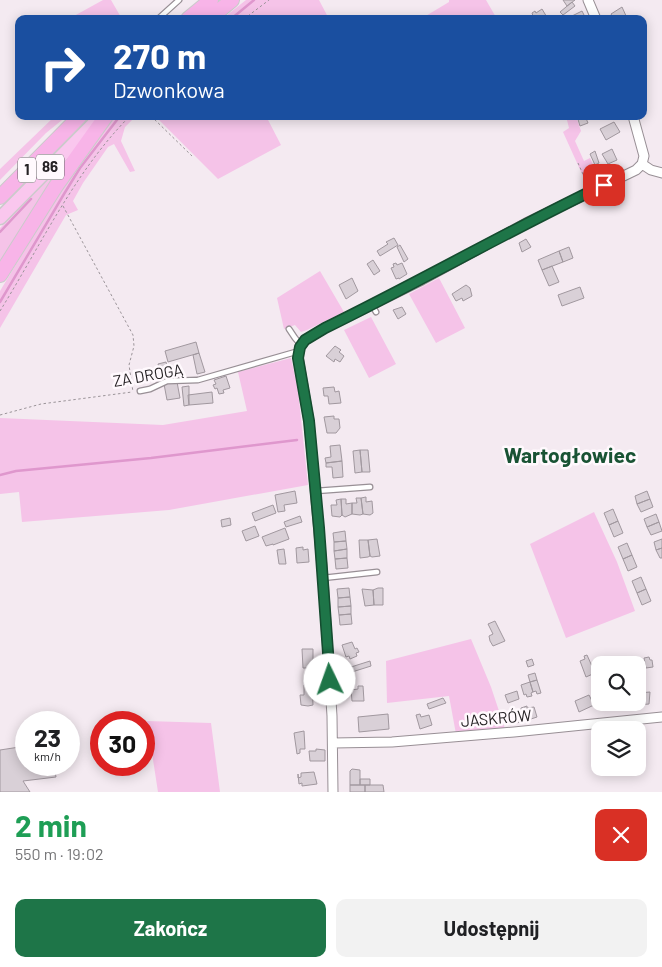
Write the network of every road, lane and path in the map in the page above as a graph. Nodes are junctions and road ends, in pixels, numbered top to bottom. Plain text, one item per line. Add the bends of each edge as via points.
1 (179, 0) edge
2 (211, 0) edge
3 (232, 0) edge
4 (269, 0) edge
5 (588, 0) edge
6 (162, 15) edge
7 (193, 15) edge
8 (214, 15) edge
9 (249, 15) edge
10 (594, 15) edge
11 (76, 120) edge
12 (96, 120) edge
13 (103, 120) edge
14 (126, 120) edge
15 (155, 120) edge
16 (634, 120) edge
17 (192, 156) dead end
18 (578, 163) dead end
19 (642, 164) junction
20 (662, 173) edge
21 (591, 191) junction
22 (0, 197) edge
23 (63, 206) junction
24 (0, 218) edge
25 (0, 276) edge
26 (0, 311) edge
27 (289, 329) dead end
28 (300, 348) junction
29 (140, 391) dead end
30 (0, 416) edge
31 (370, 487) dead end
32 (316, 491) junction
33 (377, 572) dead end
34 (323, 578) junction
35 (662, 717) edge
36 (332, 743) junction
37 (333, 792) edge

1 - 6 lane
2 - 7 highway
3 - 8 highway
4 - 9 path
5 - 10 street
11 - 22 highway, 1
12 - 24 main road, 86
13 - 25 highway, 1 via 56,186
14 - 23 path via 85,169
15 - 17 path
16 - 19 street via 643,150
18 - 21 path
19 - 20 street
19 - 21 street
21 - 28 street via 494,239 374,309 310,336
23 - 26 path
23 - 30 path, ZA DROGĄ via 133,335 129,365 132,392 41,404
27 - 28 lane
28 - 29 lane, ZA DROGĄ via 198,380 167,381
28 - 32 street via 299,364
31 - 32 lane
32 - 34 street
33 - 34 lane
34 - 36 street
35 - 36 street, JASKRÓW via 392,742
36 - 37 street

